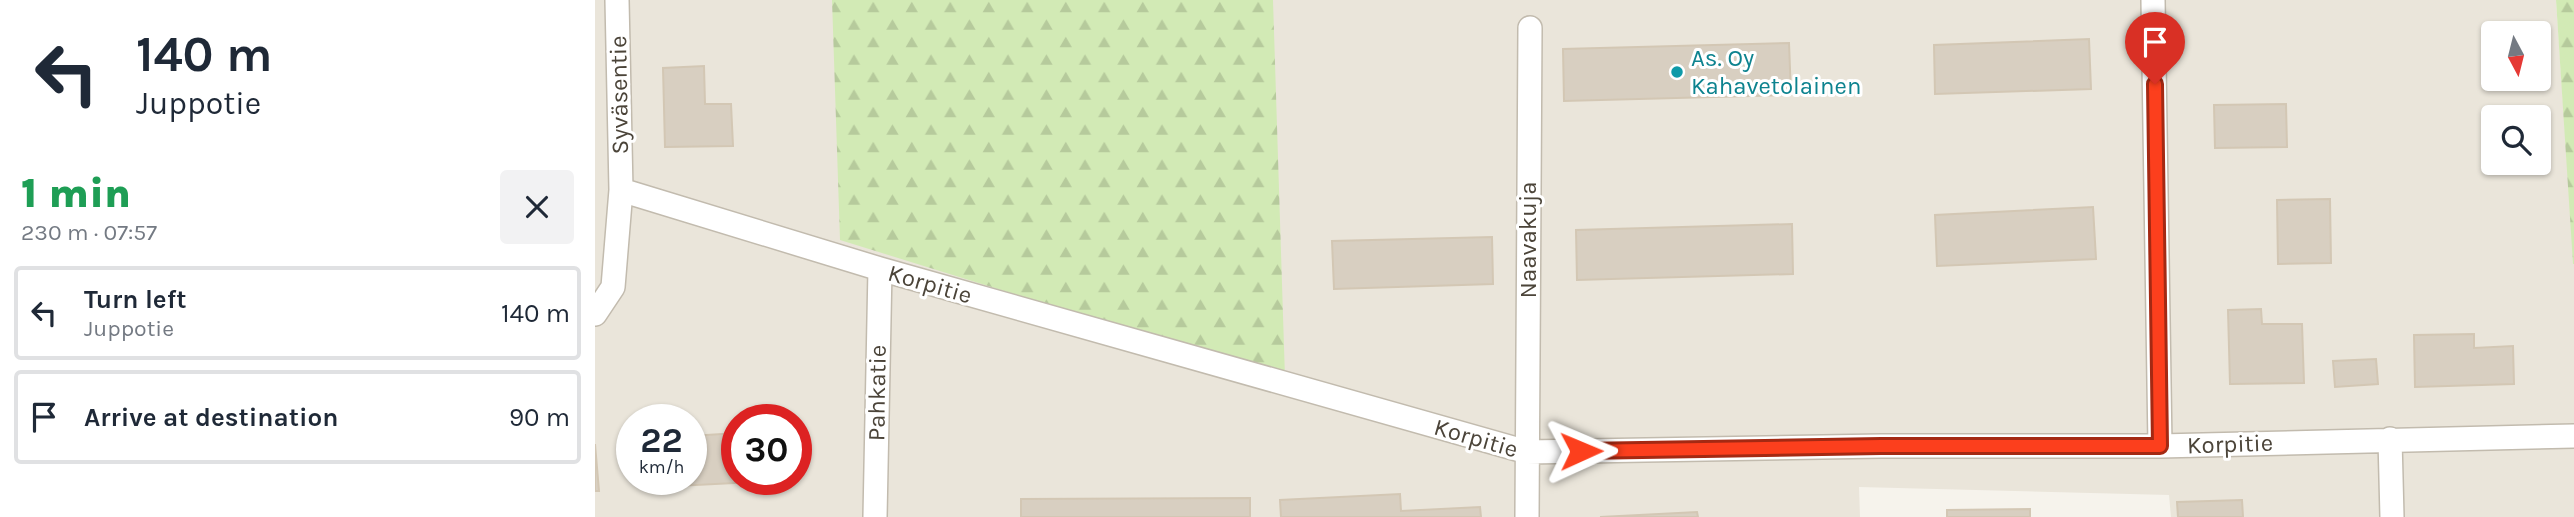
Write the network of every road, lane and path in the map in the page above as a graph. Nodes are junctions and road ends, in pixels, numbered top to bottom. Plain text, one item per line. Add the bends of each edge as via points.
1 (617, 0) edge
2 (2153, 0) edge
3 (1530, 27) dead end
4 (621, 190) junction
5 (880, 269) junction
6 (595, 314) edge
7 (2574, 436) edge
8 (2390, 439) junction
9 (2160, 446) junction
10 (1527, 452) junction
11 (875, 517) edge
12 (1527, 517) edge
13 (2392, 517) edge

1 - 4 street, Syväsentie
2 - 9 street
3 - 10 street, Naavakuja
4 - 5 street, Korpitie
4 - 6 street, Syväsentie via 613,287
5 - 10 street, Korpitie
5 - 11 street, Pahkatie
7 - 8 street, Korpitie
8 - 9 street, Korpitie
8 - 13 street
9 - 10 street, Korpitie
10 - 12 street, Naavakuja

